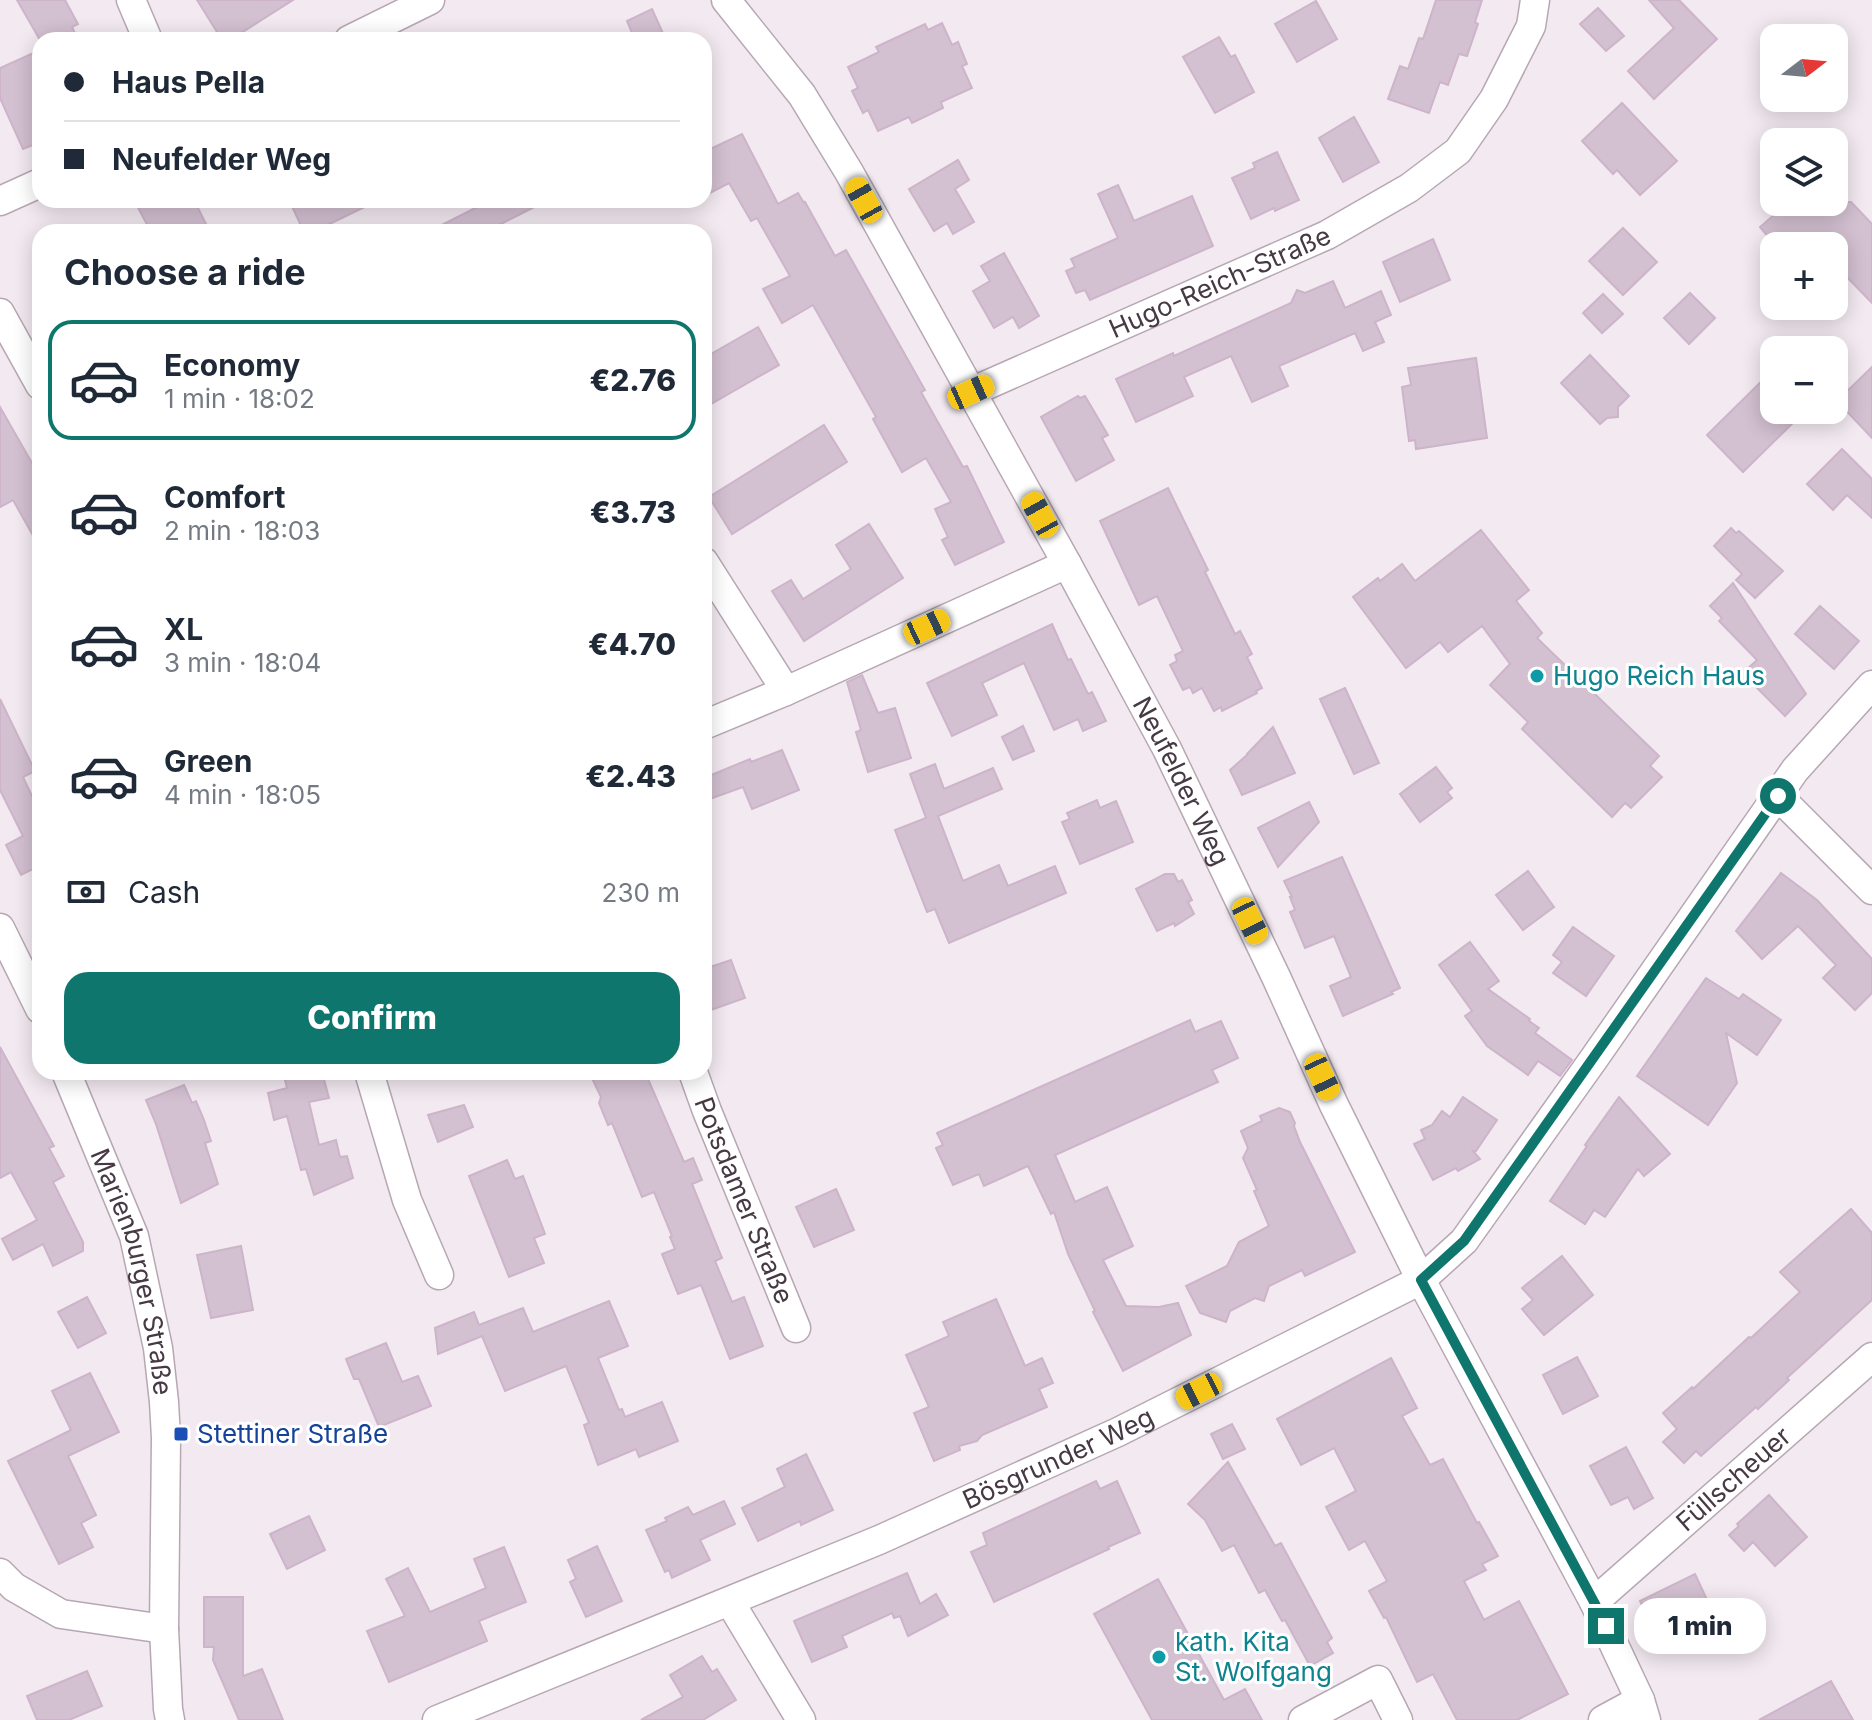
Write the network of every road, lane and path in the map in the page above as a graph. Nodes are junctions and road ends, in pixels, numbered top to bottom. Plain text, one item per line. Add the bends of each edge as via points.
1 (131, 0) edge
2 (430, 0) edge
3 (726, 0) edge
4 (1535, 0) edge
5 (145, 32) edge
6 (365, 32) edge
7 (32, 187) edge
8 (0, 201) edge
9 (0, 313) edge
10 (32, 371) edge
11 (971, 392) junction
12 (1067, 564) junction
13 (712, 575) edge
14 (1872, 685) edge
15 (786, 691) junction
16 (712, 722) edge
17 (1778, 796) junction
18 (1872, 890) edge
19 (0, 928) edge
20 (32, 993) edge
21 (69, 1080) edge
22 (371, 1080) edge
23 (696, 1080) edge
24 (439, 1275) dead end
25 (1421, 1280) junction
26 (796, 1328) dead end
27 (1872, 1357) edge
28 (0, 1573) edge
29 (730, 1602) junction
30 (1594, 1602) junction
31 (164, 1629) junction
32 (1643, 1710) edge
33 (479, 1712) edge
34 (170, 1720) edge
35 (437, 1720) edge
36 (801, 1720) edge
37 (1303, 1720) edge
38 (1398, 1720) edge
39 (1603, 1720) edge

1 - 5 street
2 - 6 street
3 - 11 street, Neufelder Weg via 802,95
4 - 11 street, Hugo-Reich-Straße via 1531,26 1494,99 1458,151 1409,188 1327,235
7 - 8 street
9 - 10 street
11 - 12 street, Neufelder Weg
12 - 15 street
12 - 25 street, Neufelder Weg via 1167,749
13 - 15 street
14 - 17 street, Bösgrunder Weg
15 - 16 street
17 - 18 street
17 - 25 street, Bösgrunder Weg via 1464,1241
19 - 20 street
21 - 31 street, Marienburger Straße via 134,1236 158,1348 166,1438
22 - 24 street via 407,1200
23 - 26 street, Potsdamer Straße
25 - 29 street, Bösgrunder Weg via 1118,1432
25 - 30 street, Neufelder Weg
27 - 30 street, Füllscheuer
28 - 31 street via 61,1614
29 - 33 street, Bösgrunder Weg
29 - 36 street
30 - 32 street, Neufelder Weg
31 - 34 street, Marienburger Straße
32 - 39 street
33 - 35 street, Bösgrunder Weg
37 - 38 street via 1378,1680

